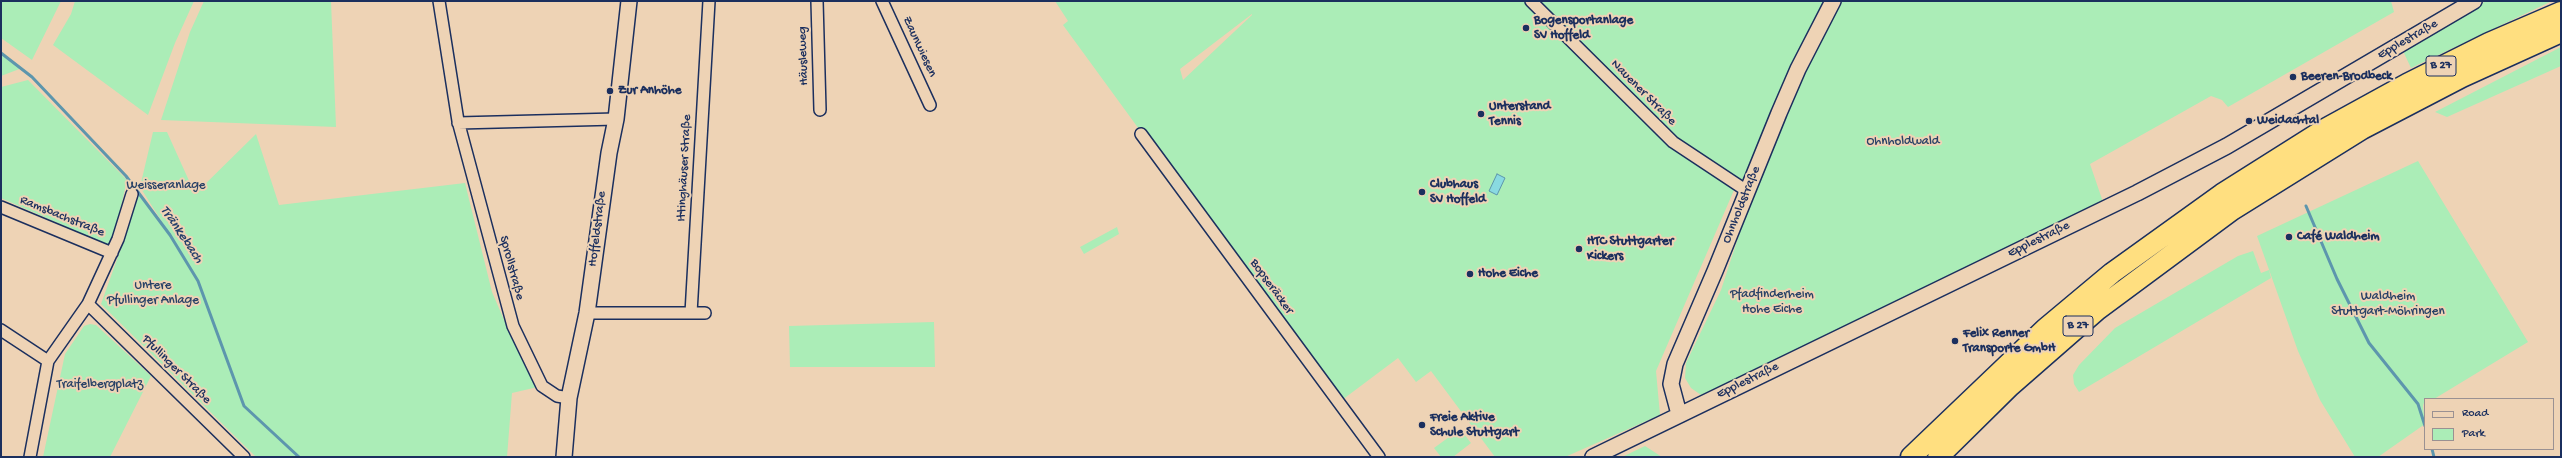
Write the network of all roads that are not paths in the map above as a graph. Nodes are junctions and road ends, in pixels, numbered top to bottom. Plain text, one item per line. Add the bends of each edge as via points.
1 (439, 1) edge
2 (629, 1) edge
3 (709, 1) edge
4 (816, 1) edge
5 (882, 1) edge
6 (1531, 1) edge
7 (1833, 1) edge
8 (2474, 1) edge
9 (2561, 12) edge
10 (2561, 32) edge
11 (930, 105) dead end
12 (820, 110) dead end
13 (616, 119) junction
14 (458, 123) junction
15 (1141, 134) dead end
16 (1747, 192) junction
17 (132, 194) dead end
18 (2227, 202) junction
19 (1, 207) edge
20 (112, 253) junction
21 (88, 304) junction
22 (586, 313) junction
23 (691, 313) junction
24 (705, 313) dead end
25 (1, 330) edge
26 (48, 361) junction
27 (569, 398) junction
28 (1680, 414) junction
29 (30, 457) edge
30 (244, 457) edge
31 (564, 457) edge
32 (1378, 457) edge
33 (1593, 457) edge
34 (1911, 457) edge
35 (1938, 457) edge

1 - 14 street, Sprollstraße
2 - 13 main road, Hoffeldstraße
3 - 23 street, Ittinghäuser Straße
4 - 12 street, Häusleweg
5 - 11 street, Zaunwiesen
6 - 16 street, Nauener Straße via 1668,138
7 - 16 main road, Ohnholdstraße via 1798,68
8 - 28 main road, Epplestraße via 2227,146 2137,193
9 - 18 highway, B 27 via 2482,46 2407,84 2246,177
10 - 18 highway, B 27 via 2462,77 2362,129 2253,196
13 - 14 street
13 - 22 main road, Hoffeldstraße via 608,153
14 - 27 street, Sprollstraße via 513,326 542,386 557,396
15 - 32 street, Bopseräcker
16 - 28 main road, Ohnholdstraße via 1675,364 1671,384
17 - 20 street
18 - 34 highway, B 27 via 2112,273 2044,329
18 - 35 highway, B 27 via 2010,386
19 - 20 street, Ramsbachstraße
20 - 21 street
21 - 26 street
21 - 30 street, Pfullinger Straße
22 - 23 street
22 - 27 main road, Hoffeldstraße
23 - 24 street
25 - 26 street
26 - 29 street
27 - 31 main road, Hoffeldstraße
28 - 33 main road, Epplestraße

